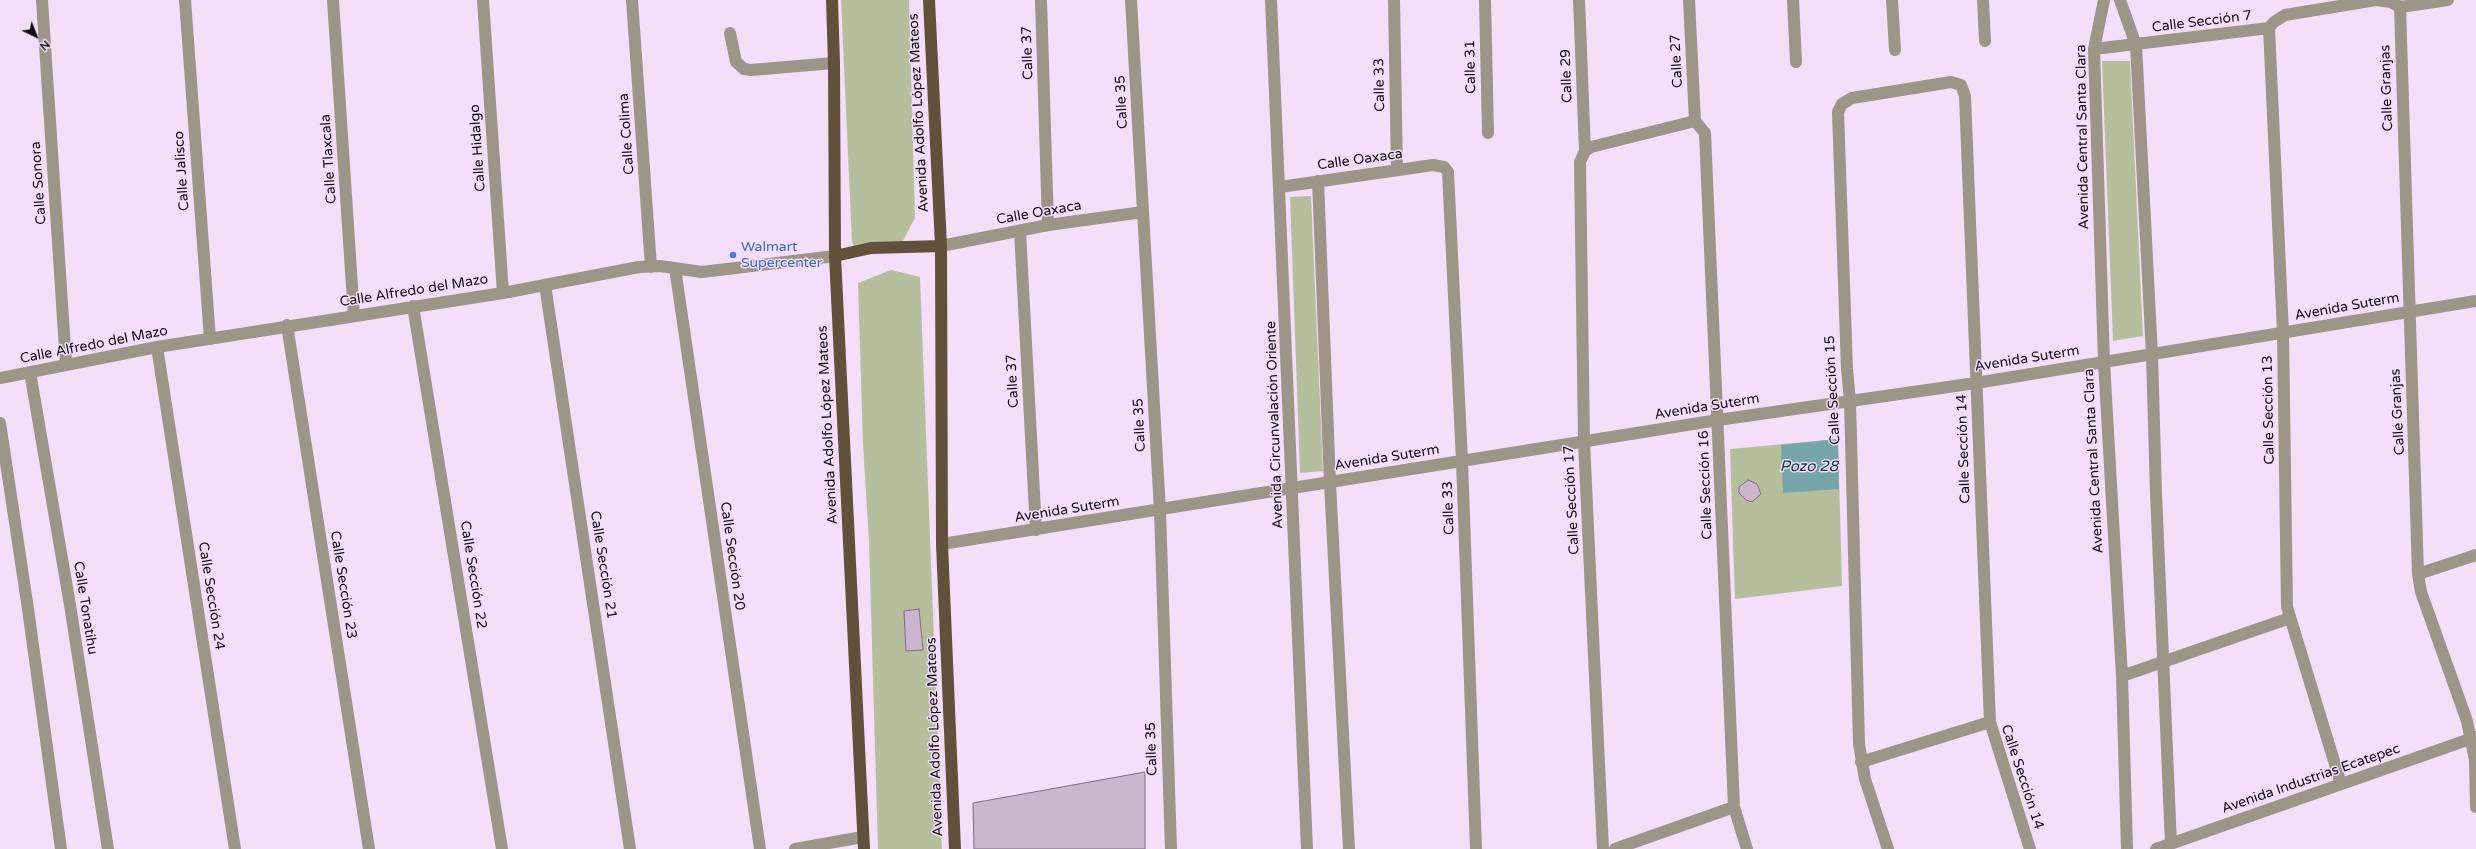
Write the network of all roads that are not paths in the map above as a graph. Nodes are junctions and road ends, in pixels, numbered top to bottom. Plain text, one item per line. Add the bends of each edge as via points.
1 (42, 0) edge
2 (185, 0) edge
3 (333, 0) edge
4 (483, 0) edge
5 (632, 0) edge
6 (832, 0) edge
7 (929, 0) edge
8 (1041, 0) edge
9 (1131, 0) edge
10 (1271, 0) edge
11 (1394, 0) edge
12 (1485, 0) edge
13 (1579, 0) edge
14 (1688, 0) edge
15 (1793, 0) edge
16 (1892, 0) edge
17 (1983, 0) edge
18 (2104, 0) edge
19 (2120, 0) edge
20 (2448, 0) edge
21 (2400, 7) junction
22 (2269, 28) junction
23 (730, 33) dead end
24 (1985, 41) dead end
25 (2136, 45) junction
26 (2094, 49) junction
27 (1895, 50) dead end
28 (1796, 62) dead end
29 (834, 63) junction
30 (1897, 92) joint
31 (1696, 121) junction
32 (1488, 133) dead end
33 (1585, 151) junction
34 (1444, 167) joint
35 (1397, 170) junction
36 (1318, 181) junction
37 (1280, 187) junction
38 (1143, 212) junction
39 (1048, 225) junction
40 (1020, 231) junction
41 (941, 246) junction
42 (834, 256) junction
43 (651, 266) junction
44 (675, 268) junction
45 (545, 285) junction
46 (503, 293) junction
47 (2476, 301) edge
48 (414, 306) junction
49 (2408, 312) junction
50 (354, 316) junction
51 (287, 325) junction
52 (2283, 333) junction
53 (210, 339) junction
54 (157, 347) junction
55 (2152, 355) junction
56 (2104, 362) junction
57 (66, 364) junction
58 (30, 372) junction
59 (0, 378) edge
60 (1976, 383) junction
61 (1850, 400) junction
62 (1718, 420) junction
63 (0, 423) edge
64 (1584, 442) junction
65 (1462, 461) junction
66 (1330, 483) junction
67 (1293, 489) junction
68 (1160, 511) junction
69 (1036, 530) junction
70 (942, 544) junction
71 (2476, 555) edge
72 (2418, 574) junction
73 (2290, 618) junction
74 (2163, 662) junction
75 (2122, 676) junction
76 (1990, 722) junction
77 (2474, 738) edge
78 (1861, 762) junction
79 (2342, 784) junction
80 (1734, 807) junction
81 (2476, 807) edge
82 (864, 843) edge
83 (2171, 844) junction
84 (61, 849) edge
85 (108, 849) edge
86 (235, 849) edge
87 (369, 849) edge
88 (502, 849) edge
89 (630, 849) edge
90 (760, 849) edge
91 (795, 849) edge
92 (955, 849) edge
93 (1170, 849) edge
94 (1307, 849) edge
95 (1349, 849) edge
96 (1476, 849) edge
97 (1603, 849) edge
98 (1615, 849) edge
99 (1747, 849) edge
100 (1888, 849) edge
101 (2030, 849) edge
102 (2127, 849) edge
103 (2156, 849) edge

1 - 57 street, Calle Sonora
2 - 53 street, Calle Jalisco
3 - 50 street, Calle Tlaxcala
4 - 46 street, Calle Hidalgo
5 - 43 street, Calle Colima
6 - 29 main road, Avenida Adolfo López Mateos
7 - 41 main road, Avenida Adolfo López Mateos
8 - 39 street, Calle 37
9 - 38 street, Calle 35
10 - 37 street, Avenida Circunvalación Oriente
11 - 35 street, Calle 33
12 - 32 street, Calle 31
13 - 33 street, Calle 29
14 - 31 street, Calle 27
15 - 28 street
16 - 27 street
17 - 24 street
18 - 26 street, Avenida Central Santa Clara
19 - 25 street
20 - 21 street, Calle Sección 7
21 - 22 street, Calle Sección 7 via 2391,2 2376,0 2286,14 2279,17
21 - 49 street, Calle Granjas
22 - 25 street, Calle Sección 7
22 - 52 street, Calle Sección 13
23 - 29 street via 736,62 744,69
25 - 26 street, Calle Sección 7
25 - 55 street
26 - 56 street, Avenida Central Santa Clara
29 - 42 main road, Avenida Adolfo López Mateos
30 - 60 street, Calle Sección 14 via 1951,82 1957,82 1964,89
30 - 61 street, Calle Sección 15 via 1852,98 1842,104 1838,112
31 - 33 street via 1598,145
31 - 62 street, Calle Sección 16 via 1705,133
33 - 64 street, Calle Sección 17 via 1580,162
34 - 35 street, Calle Oaxaca via 1433,165
34 - 65 street, Calle 33 via 1449,177
35 - 36 street, Calle Oaxaca
36 - 37 street, Calle Oaxaca
36 - 66 street
37 - 67 street, Avenida Circunvalación Oriente
38 - 39 street, Calle Oaxaca
38 - 68 street, Calle 35
39 - 40 street, Calle Oaxaca
40 - 41 street, Calle Oaxaca
40 - 69 street, Calle 37
41 - 42 main road via 871,248
41 - 70 main road, Avenida Adolfo López Mateos
42 - 44 street, Calle Alfredo del Mazo via 702,272
42 - 82 main road, Avenida Adolfo López Mateos
43 - 44 street, Calle Alfredo del Mazo
43 - 45 street, Calle Alfredo del Mazo
44 - 90 street, Calle Sección 20
45 - 46 street, Calle Alfredo del Mazo
45 - 89 street, Calle Sección 21
46 - 48 street, Calle Alfredo del Mazo
47 - 49 street, Avenida Suterm
48 - 50 street, Calle Alfredo del Mazo
48 - 88 street, Calle Sección 22
49 - 52 street, Avenida Suterm
49 - 72 street, Calle Granjas
50 - 51 street, Calle Alfredo del Mazo
51 - 53 street, Calle Alfredo del Mazo
51 - 87 street, Calle Sección 23
52 - 55 street, Avenida Suterm
52 - 73 street, Calle Sección 13 via 2287,607
53 - 54 street, Calle Alfredo del Mazo
54 - 57 street, Calle Alfredo del Mazo
54 - 86 street, Calle Sección 24
55 - 56 street, Avenida Suterm
55 - 74 street
56 - 60 street, Avenida Suterm
56 - 75 street, Avenida Central Santa Clara
57 - 58 street, Calle Alfredo del Mazo
58 - 59 street, Calle Alfredo del Mazo
58 - 85 street, Calle Tonatihu
60 - 61 street, Avenida Suterm
60 - 76 street, Calle Sección 14
61 - 62 street, Avenida Suterm
61 - 78 street, Calle Sección 15
62 - 64 street, Avenida Suterm
62 - 80 street, Calle Sección 16
63 - 84 street
64 - 65 street, Avenida Suterm
64 - 97 street, Calle Sección 17
65 - 66 street, Avenida Suterm
65 - 96 street, Calle 33
66 - 67 street, Avenida Suterm
66 - 95 street
67 - 68 street, Avenida Suterm
67 - 94 street, Avenida Circunvalación Oriente
68 - 69 street, Avenida Suterm
68 - 93 street, Calle 35
69 - 70 street, Avenida Suterm
70 - 92 main road, Avenida Adolfo López Mateos
71 - 72 street
72 - 77 street, Calle Granjas via 2421,592
73 - 74 street
73 - 79 street, Calle Sección 13
74 - 75 street
74 - 83 street
75 - 102 street, Avenida Central Santa Clara
76 - 78 street
76 - 101 street, Calle Sección 14
77 - 79 street, Avenida Industrias Ecatepec
77 - 81 street, Calle Granjas
78 - 100 street, Calle Sección 15
79 - 83 street, Avenida Industrias Ecatepec
80 - 98 street
80 - 99 street, Calle Sección 16
82 - 91 street
83 - 103 street, Avenida Industrias Ecatepec

